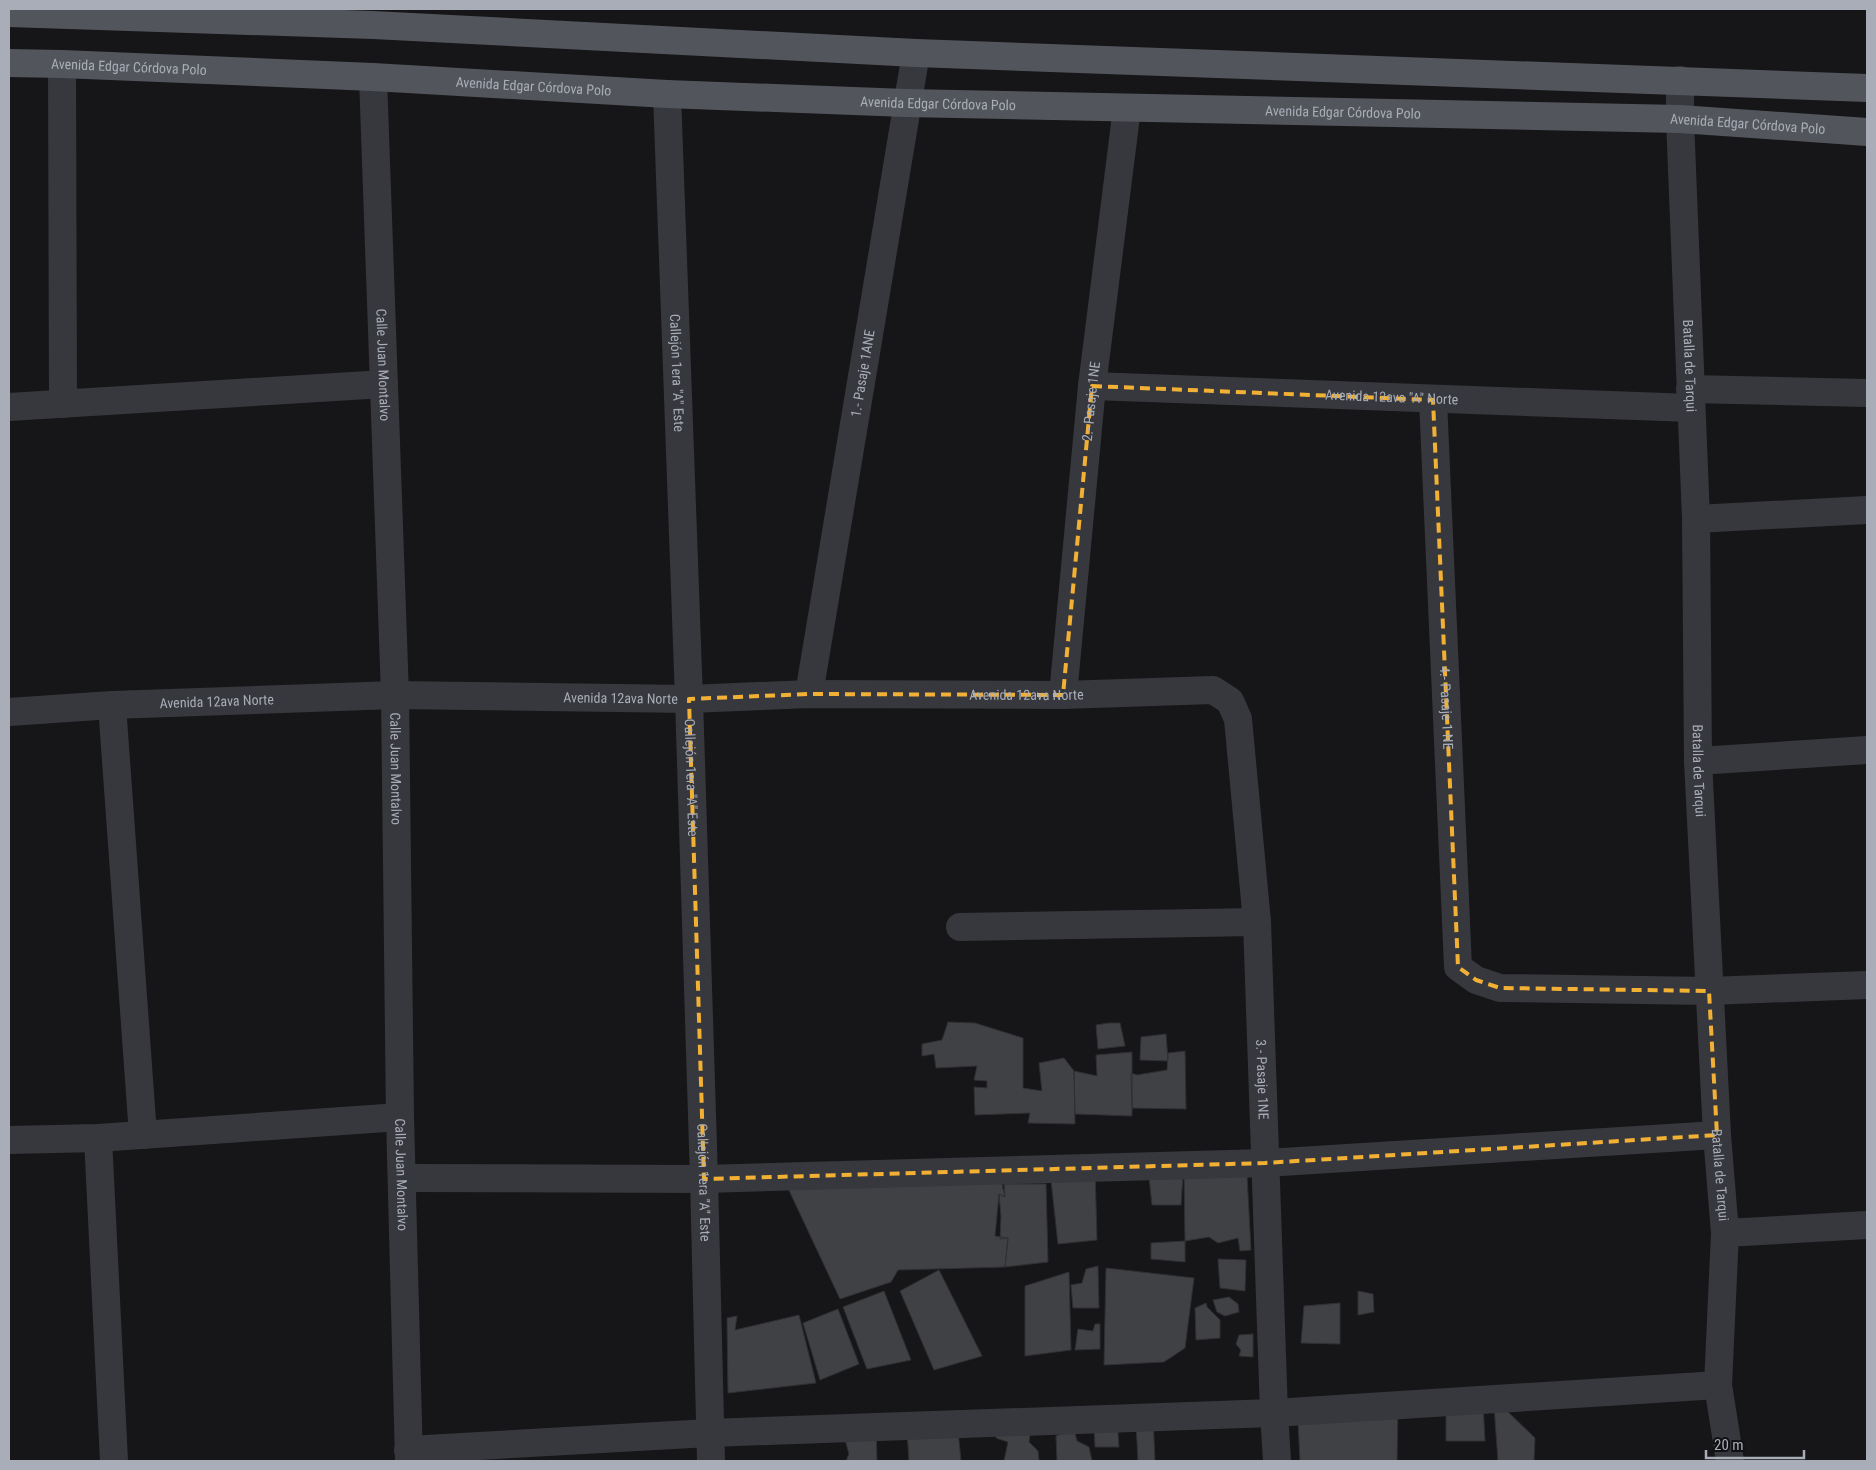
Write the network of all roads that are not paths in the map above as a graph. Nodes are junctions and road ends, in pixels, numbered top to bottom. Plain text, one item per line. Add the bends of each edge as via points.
1 (9, 14) edge
2 (373, 17) edge
3 (916, 53) junction
4 (9, 64) edge
5 (62, 64) junction
6 (373, 76) junction
7 (1680, 80) junction
8 (1867, 88) edge
9 (667, 94) junction
10 (906, 103) junction
11 (1127, 108) junction
12 (1680, 119) junction
13 (1867, 132) edge
14 (384, 384) junction
15 (1092, 386) junction
16 (1867, 393) edge
17 (1691, 399) junction
18 (1432, 400) junction
19 (63, 404) junction
20 (9, 407) edge
21 (1867, 510) edge
22 (1696, 519) junction
23 (809, 694) junction
24 (395, 695) junction
25 (1063, 695) junction
26 (689, 700) junction
27 (1230, 701) joint
28 (112, 704) junction
29 (9, 712) edge
30 (1867, 750) edge
31 (1698, 761) junction
32 (1257, 922) junction
33 (960, 927) dead end
34 (1867, 985) edge
35 (1709, 991) junction
36 (400, 1118) junction
37 (143, 1135) junction
38 (1716, 1135) junction
39 (98, 1138) junction
40 (9, 1140) edge
41 (1265, 1164) junction
42 (402, 1178) junction
43 (704, 1179) junction
44 (1867, 1225) edge
45 (1725, 1233) junction
46 (1718, 1385) junction
47 (1274, 1413) junction
48 (709, 1433) junction
49 (408, 1456) edge
50 (114, 1461) edge
51 (711, 1461) edge
52 (1277, 1461) edge
53 (1730, 1461) edge

1 - 2 main road
2 - 3 main road
3 - 7 main road
3 - 10 street, 1.- Pasaje 1ANE
4 - 5 main road, Avenida Edgar Córdova Polo
5 - 6 main road, Avenida Edgar Córdova Polo
5 - 19 street
6 - 9 main road, Avenida Edgar Córdova Polo
6 - 14 street, Calle Juan Montalvo
7 - 8 main road
7 - 12 street, Batalla de Tarqui
9 - 10 main road, Avenida Edgar Córdova Polo
9 - 26 street, Callejón 1era "A" Este
10 - 11 main road, Avenida Edgar Córdova Polo
10 - 23 street, 1.- Pasaje 1ANE
11 - 12 main road, Avenida Edgar Córdova Polo
11 - 15 street, 2.- Pasaje 1NE
12 - 13 main road, Avenida Edgar Córdova Polo
12 - 17 street, Batalla de Tarqui
14 - 19 street
14 - 24 street, Calle Juan Montalvo
15 - 18 street, Avenida 12ava "A" Norte
15 - 25 street, 2.- Pasaje 1NE
16 - 17 street, Avenida 12ava "A" Norte
17 - 18 street, Avenida 12ava "A" Norte
17 - 22 street, Batalla de Tarqui
18 - 35 street, 4.- Pasaje 1 NE via 1458,967 1476,980 1500,988
19 - 20 street
21 - 22 street
22 - 31 street, Batalla de Tarqui
23 - 25 street, Avenida 12ava Norte
23 - 26 street, Avenida 12ava Norte
24 - 26 street, Avenida 12ava Norte
24 - 28 street, Avenida 12ava Norte
24 - 36 street, Calle Juan Montalvo
25 - 27 street, Avenida 12ava Norte via 1213,690
26 - 43 street, Callejón 1era "A" Este
27 - 32 street, 3.- Pasaje 1NE via 1238,719
28 - 29 street, Avenida 12ava Norte
28 - 37 street
30 - 31 street
31 - 35 street, Batalla de Tarqui
32 - 33 street
32 - 41 street, 3.- Pasaje 1NE
34 - 35 street
35 - 38 street, Batalla de Tarqui
36 - 37 street
36 - 42 street, Calle Juan Montalvo
37 - 39 street
38 - 41 street
38 - 45 street, Batalla de Tarqui
39 - 40 street
39 - 50 street
41 - 43 street
41 - 47 street, 3.- Pasaje 1NE
42 - 43 street
42 - 49 street, Calle Juan Montalvo
43 - 48 street, Callejón 1era "A" Este
44 - 45 street
45 - 46 street, Batalla de Tarqui
46 - 47 street
46 - 53 street, Batalla de Tarqui
47 - 48 street
47 - 52 street, 3.- Pasaje 1NE
48 - 49 street
48 - 51 street, Callejón 1era "A" Este

